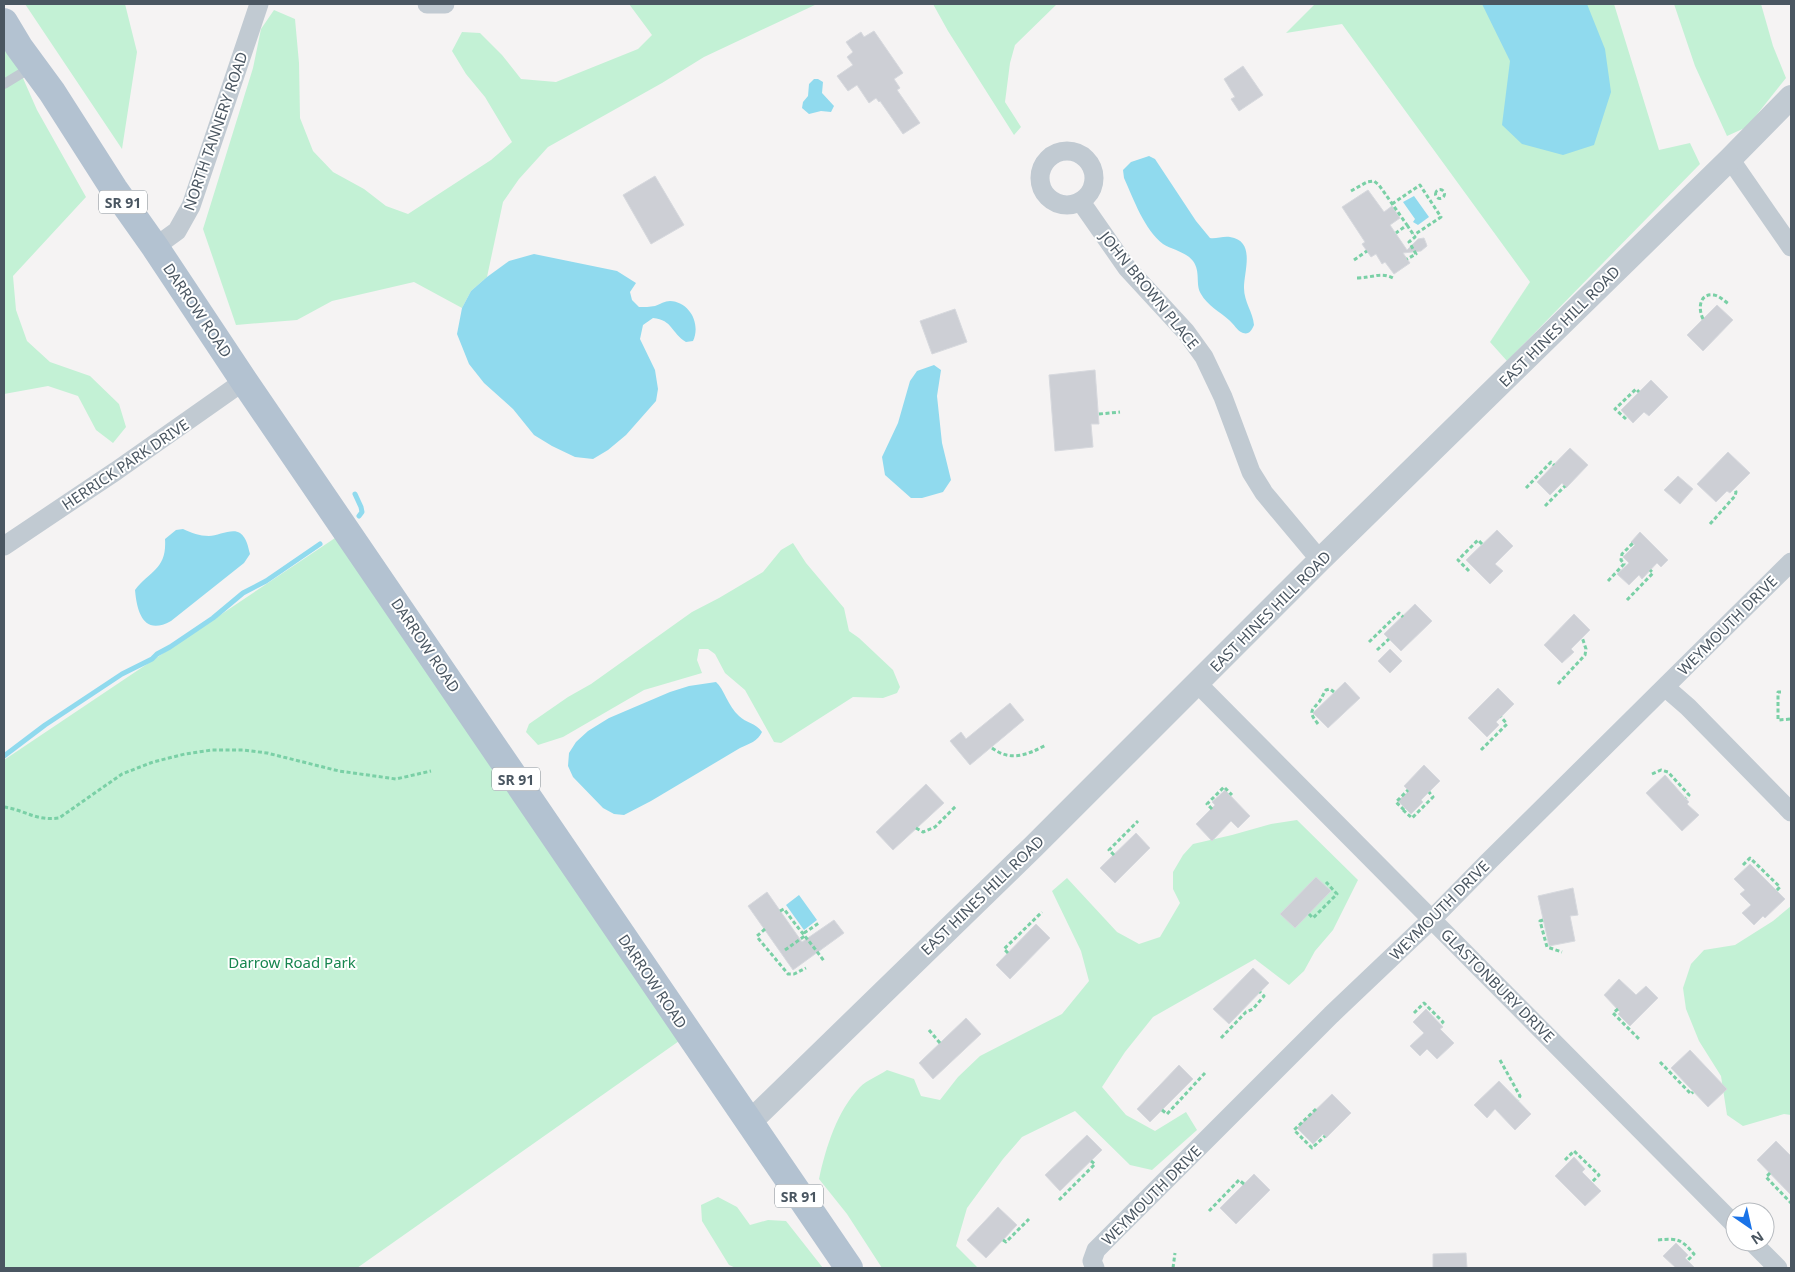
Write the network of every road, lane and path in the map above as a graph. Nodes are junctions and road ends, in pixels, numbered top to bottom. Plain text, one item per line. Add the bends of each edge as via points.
1 (259, 4) edge
2 (427, 4) edge
3 (445, 4) edge
4 (4, 22) edge
5 (33, 66) junction
6 (4, 84) edge
7 (1791, 97) edge
8 (1730, 159) junction
9 (1350, 191) dead end
10 (1436, 197) dead end
11 (1430, 201) junction
12 (1081, 202) dead end
13 (1392, 204) junction
14 (1407, 225) junction
15 (1396, 233) dead end
16 (1414, 235) junction
17 (156, 247) junction
18 (1791, 247) edge
19 (1367, 251) dead end
20 (1407, 259) dead end
21 (1354, 260) dead end
22 (1357, 278) dead end
23 (1395, 279) dead end
24 (1729, 304) dead end
25 (1703, 319) dead end
26 (244, 381) junction
27 (1639, 392) dead end
28 (1120, 412) dead end
29 (1099, 414) dead end
30 (1626, 419) dead end
31 (1554, 465) dead end
32 (1565, 486) dead end
33 (1526, 488) dead end
34 (1734, 489) dead end
35 (1544, 506) dead end
36 (1710, 524) dead end
37 (1633, 543) dead end
38 (1482, 544) dead end
39 (4, 546) edge
40 (1320, 560) junction
41 (1791, 562) edge
42 (1650, 570) dead end
43 (1469, 571) dead end
44 (1608, 581) dead end
45 (1627, 600) dead end
46 (1403, 616) dead end
47 (1582, 637) dead end
48 (1389, 639) dead end
49 (1369, 642) dead end
50 (1377, 650) dead end
51 (1197, 683) junction
52 (1558, 684) dead end
53 (1665, 687) junction
54 (1334, 692) dead end
55 (1781, 692) dead end
56 (1501, 717) dead end
57 (1791, 720) edge
58 (1318, 724) dead end
59 (1046, 745) dead end
60 (992, 748) dead end
61 (1481, 750) dead end
62 (431, 771) dead end
63 (1652, 774) dead end
64 (1408, 790) dead end
65 (1429, 792) dead end
66 (1232, 794) dead end
67 (1686, 798) dead end
68 (956, 806) dead end
69 (4, 808) edge
70 (1212, 809) dead end
71 (1791, 812) edge
72 (1138, 821) dead end
73 (916, 828) dead end
74 (1114, 855) dead end
75 (1743, 864) dead end
76 (1326, 882) dead end
77 (1776, 891) dead end
78 (780, 912) dead end
79 (1042, 912) dead end
80 (1309, 914) dead end
81 (1432, 919) junction
82 (1543, 920) dead end
83 (819, 922) dead end
84 (765, 929) dead end
85 (805, 934) junction
86 (785, 950) dead end
87 (1008, 952) dead end
88 (1562, 952) dead end
89 (824, 961) dead end
90 (806, 968) dead end
91 (1260, 992) dead end
92 (1618, 1009) dead end
93 (1414, 1013) dead end
94 (1441, 1024) dead end
95 (929, 1030) dead end
96 (1221, 1038) dead end
97 (1640, 1040) dead end
98 (940, 1043) dead end
99 (1500, 1060) dead end
100 (1660, 1062) dead end
101 (1205, 1073) dead end
102 (1693, 1092) dead end
103 (1518, 1100) dead end
104 (1316, 1109) dead end
105 (1162, 1110) dead end
106 (749, 1123) junction
107 (1325, 1136) dead end
108 (1565, 1160) dead end
109 (1091, 1161) dead end
110 (1770, 1173) dead end
111 (1592, 1182) dead end
112 (1244, 1184) dead end
113 (1059, 1200) dead end
114 (1791, 1203) edge
115 (1209, 1211) dead end
116 (1725, 1214) edge
117 (1029, 1219) dead end
118 (1004, 1240) dead end
119 (1658, 1240) dead end
120 (1762, 1252) edge
121 (1175, 1253) dead end
122 (1688, 1260) dead end
123 (1093, 1265) edge
124 (848, 1268) edge
125 (1173, 1268) edge
126 (1778, 1268) edge

1 - 17 street, NORTH TANNERY ROAD via 192,206 177,231
2 - 3 street
4 - 5 main road, DARROW ROAD / SR 91
5 - 6 lane
5 - 17 main road, DARROW ROAD / SR 91
7 - 8 street, EAST HINES HILL ROAD
8 - 18 street
8 - 40 street, EAST HINES HILL ROAD
9 - 13 path via 1374,181
10 - 11 path
11 - 13 path via 1420,186
11 - 16 path via 1441,217
12 - 40 street, JOHN BROWN PLACE via 1127,268 1186,332 1204,357 1251,472 1264,493
13 - 14 path
14 - 15 path
14 - 16 path
16 - 20 path via 1408,242 1416,254
17 - 26 main road, DARROW ROAD / SR 91
19 - 21 path
22 - 23 path via 1380,274
24 - 25 path via 1719,297 1706,297 1699,308
26 - 39 street, HERRICK PARK DRIVE
26 - 106 main road, DARROW ROAD / SR 91
27 - 30 path via 1636,389 1616,409
28 - 29 path
31 - 33 path via 1551,462
32 - 35 path
34 - 36 path via 1735,496
37 - 44 path via 1622,554 1624,564
38 - 43 path via 1478,540 1458,560
40 - 51 street, EAST HINES HILL ROAD
41 - 53 street, WEYMOUTH DRIVE
42 - 45 path via 1653,573
46 - 49 path via 1399,613
47 - 52 path via 1586,649 1584,655
48 - 50 path
51 - 81 street, GLASTONBURY DRIVE
51 - 106 street, EAST HINES HILL ROAD
53 - 71 street
53 - 81 street, WEYMOUTH DRIVE
54 - 58 path via 1326,690 1313,707 1311,712
55 - 57 path via 1778,692 1778,720
56 - 61 path via 1507,724
59 - 60 path via 1012,757
62 - 69 path via 396,779 339,771 267,753 212,750 153,762 122,774 59,818 47,819
63 - 67 path via 1661,770 1668,772 1689,795
64 - 65 path via 1396,802 1412,818 1434,797
66 - 70 path via 1224,786 1207,804
68 - 73 path via 935,827 923,832
72 - 74 path via 1109,850
75 - 77 path via 1750,858 1780,887
76 - 80 path via 1337,894 1313,918
78 - 85 path via 784,909
79 - 87 path via 1004,949
81 - 116 street, GLASTONBURY DRIVE
81 - 123 street, WEYMOUTH DRIVE via 1096,1250
82 - 88 path via 1540,921 1546,947
83 - 85 path
84 - 90 path via 758,938 788,974
85 - 86 path
85 - 89 path
91 - 96 path via 1264,996 1253,1009
92 - 97 path via 1613,1013
93 - 94 path via 1424,1003 1443,1022
95 - 98 path
99 - 103 path via 1520,1096
100 - 102 path via 1691,1094
101 - 105 path via 1166,1114
104 - 107 path via 1294,1130 1312,1148
106 - 124 main road, DARROW ROAD / SR 91
108 - 111 path via 1574,1151 1599,1175
109 - 113 path via 1095,1164
110 - 114 path via 1766,1177
112 - 115 path via 1240,1180
117 - 118 path via 1006,1242
119 - 122 path via 1674,1239 1684,1243 1694,1254
120 - 126 street
121 - 125 path

